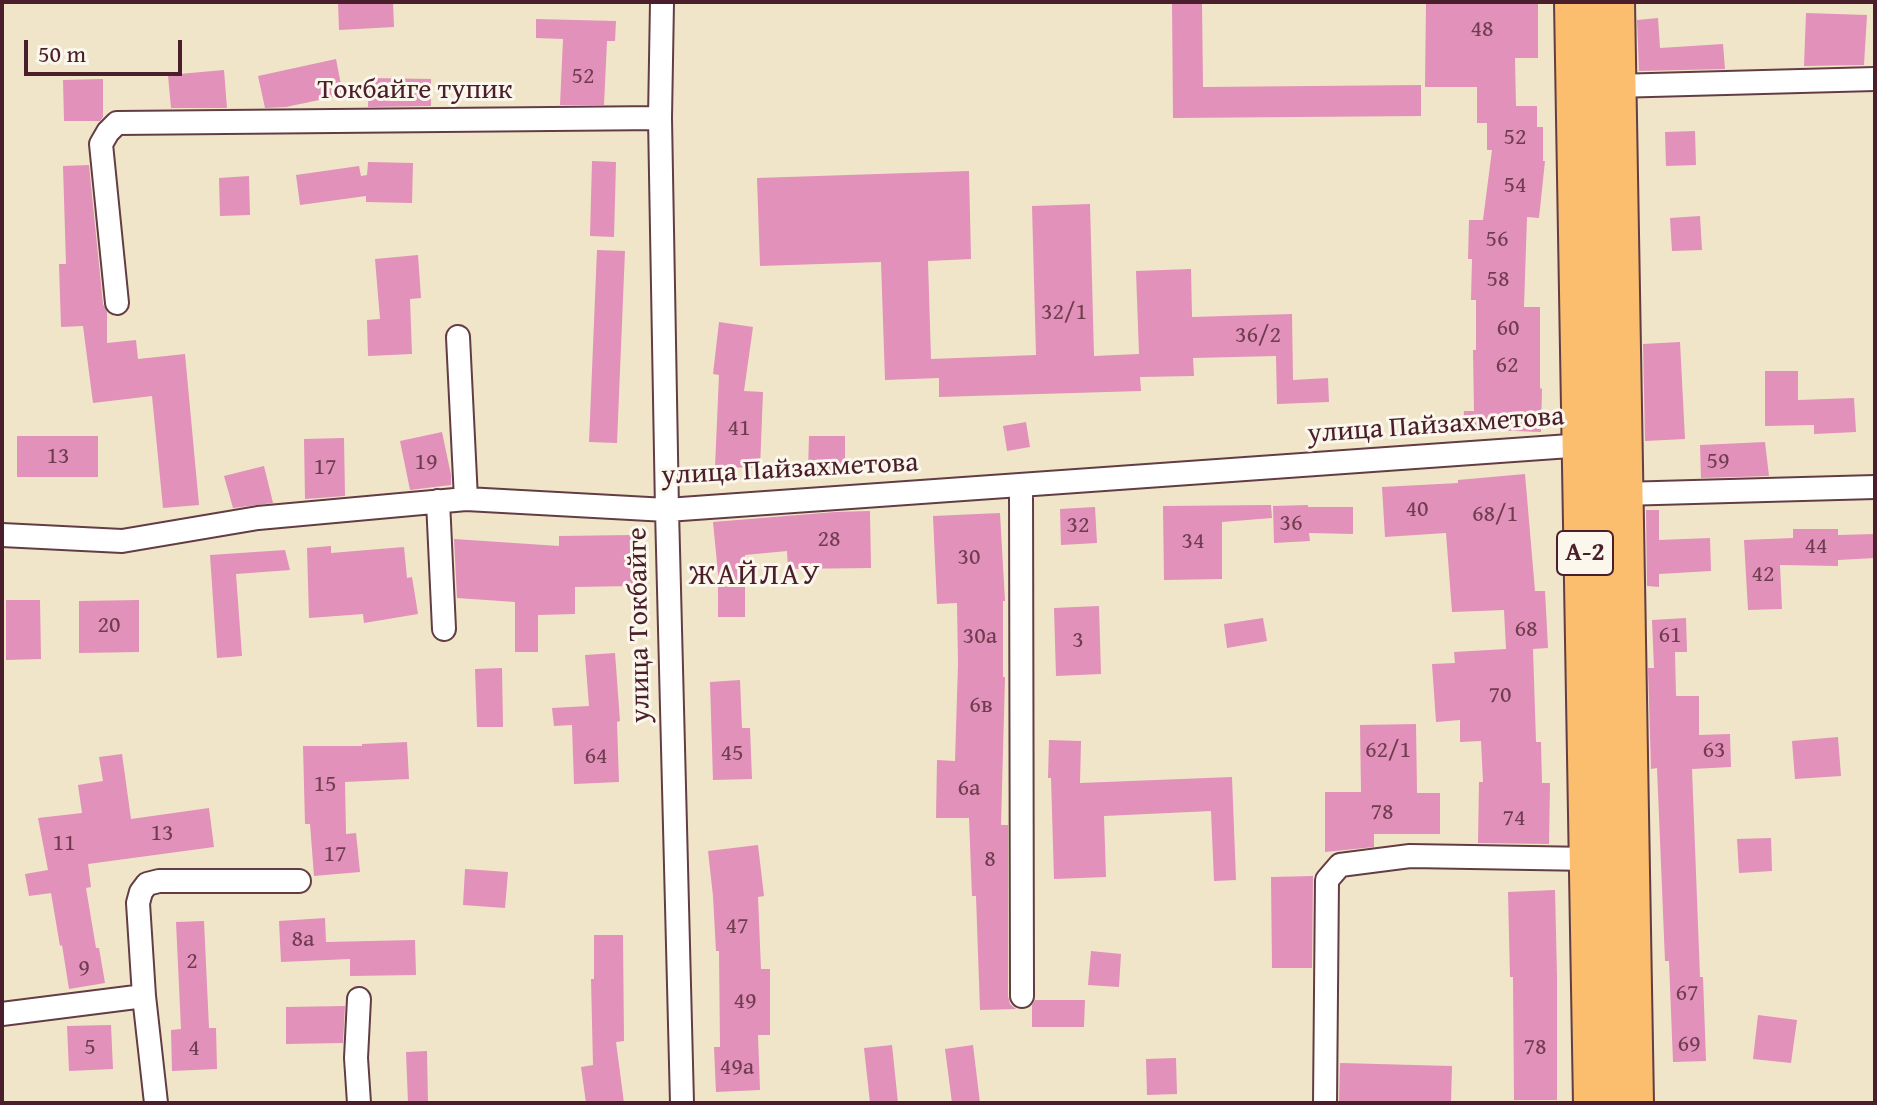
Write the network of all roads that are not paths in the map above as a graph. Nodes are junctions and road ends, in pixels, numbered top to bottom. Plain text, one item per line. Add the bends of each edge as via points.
1 (662, 2) edge
2 (1576, 2) edge
3 (1613, 2) edge
4 (1875, 79) edge
5 (1614, 86) junction
6 (660, 118) junction
7 (117, 303) dead end
8 (458, 337) dead end
9 (1584, 445) junction
10 (1021, 486) junction
11 (1875, 487) edge
12 (1621, 494) junction
13 (466, 499) junction
14 (438, 501) junction
15 (667, 510) junction
16 (2, 535) edge
17 (444, 629) dead end
18 (1591, 859) junction
19 (299, 881) dead end
20 (144, 996) junction
21 (1022, 996) dead end
22 (359, 999) dead end
23 (2, 1014) edge
24 (156, 1103) edge
25 (359, 1103) edge
26 (682, 1103) edge
27 (1325, 1103) edge
28 (1595, 1103) edge
29 (1632, 1103) edge

1 - 6 street, улица Токбайге
2 - 9 highway, A-2
3 - 5 highway, A-2
4 - 5 street
5 - 12 highway, A-2
6 - 7 street, Токбайге тупик via 117,123 101,144
6 - 15 street, улица Токбайге
8 - 13 street
9 - 10 street, улица Пайзахметова
9 - 18 highway, A-2
10 - 15 street, улица Пайзахметова
10 - 21 street
11 - 12 street
12 - 29 highway, A-2
13 - 14 street, улица Пайзахметова
13 - 15 street, улица Пайзахметова
14 - 16 street, улица Пайзахметова via 258,518 122,541
14 - 17 street
15 - 26 street, улица Токбайге
18 - 27 street via 1410,856 1340,865 1327,880
18 - 28 highway, A-2
19 - 20 street via 147,884 138,903
20 - 23 street
20 - 24 street
22 - 25 street

